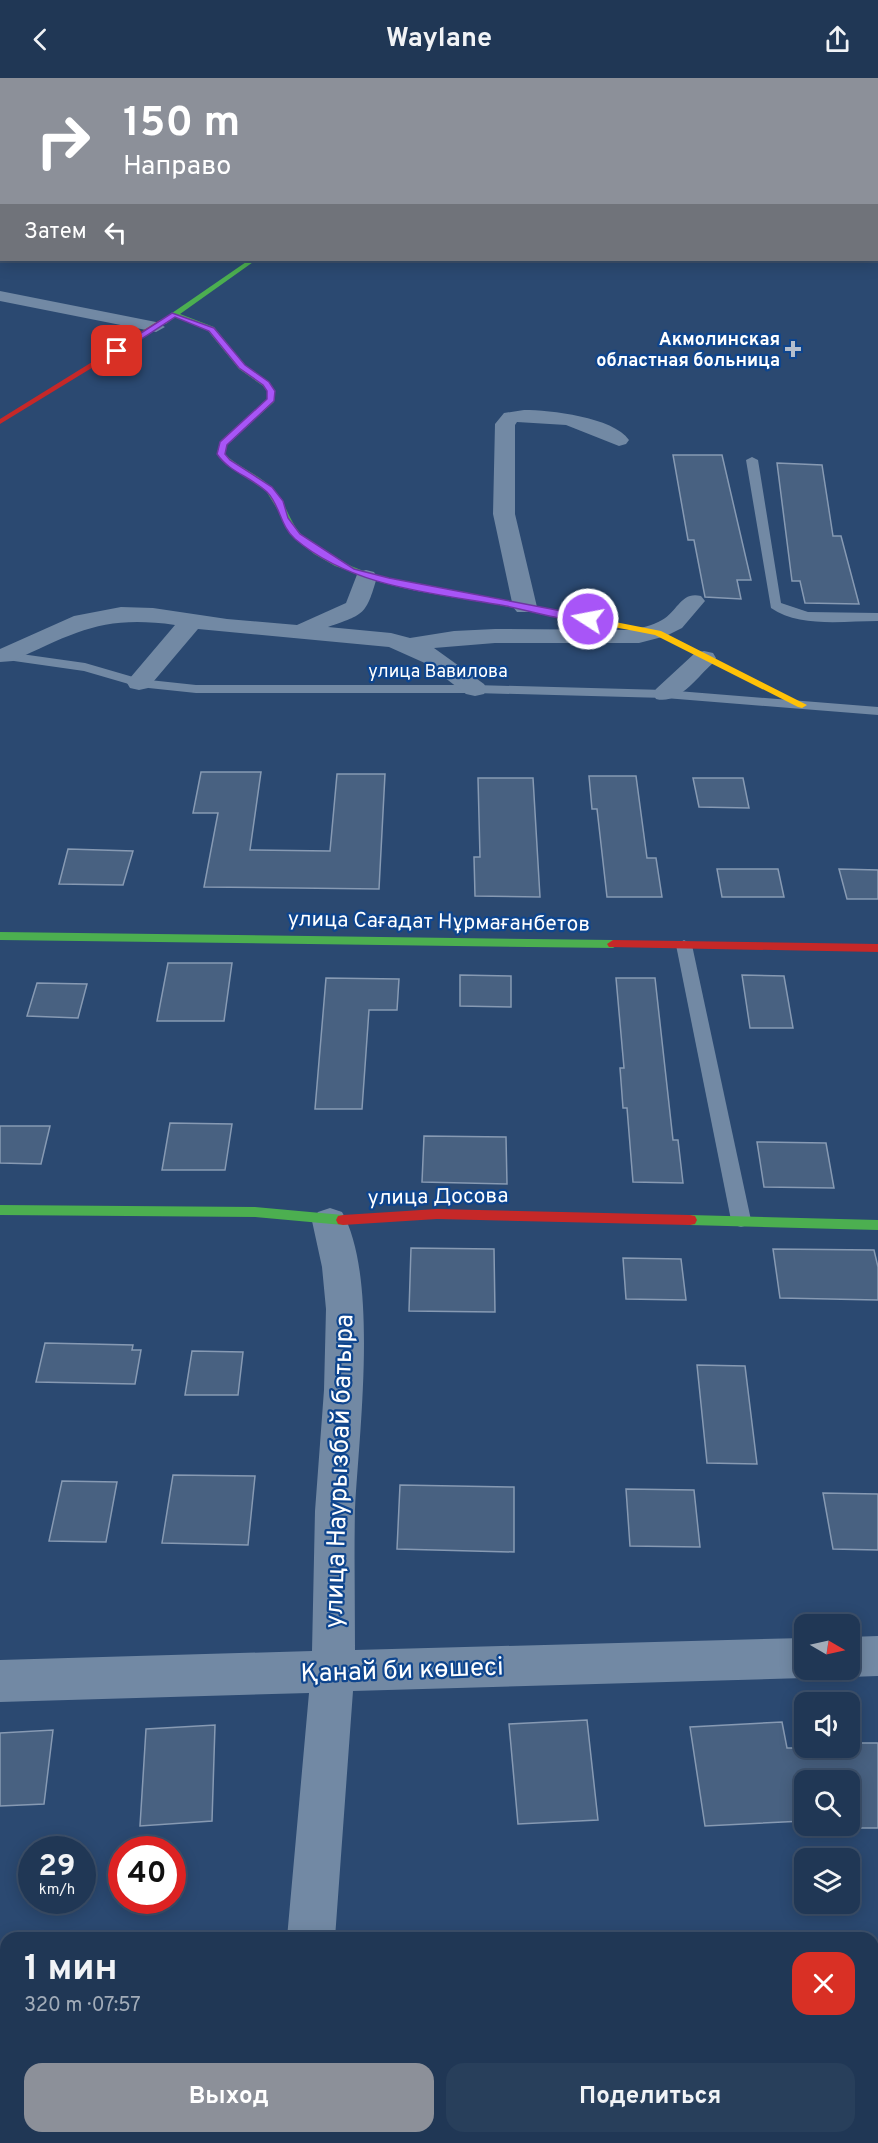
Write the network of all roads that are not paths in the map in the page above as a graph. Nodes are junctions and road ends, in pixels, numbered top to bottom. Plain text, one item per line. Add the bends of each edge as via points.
1 (252, 261) edge
2 (0, 296) edge
3 (175, 314) junction
4 (156, 327) junction
5 (0, 422) edge
6 (618, 440) dead end
7 (752, 460) dead end
8 (366, 577) junction
9 (693, 601) dead end
10 (357, 606) junction
11 (525, 607) junction
12 (878, 617) edge
13 (191, 622) junction
14 (293, 630) junction
15 (658, 633) junction
16 (401, 643) junction
17 (2, 655) edge
18 (704, 658) junction
19 (140, 683) junction
20 (475, 689) junction
21 (665, 694) junction
22 (802, 705) junction
23 (878, 711) edge
24 (0, 936) edge
25 (684, 945) junction
26 (878, 948) edge
27 (0, 1210) edge
28 (741, 1220) junction
29 (330, 1221) junction
30 (878, 1225) edge
31 (878, 1656) edge
32 (860, 1657) edge
33 (794, 1658) edge
34 (333, 1671) junction
35 (0, 1681) edge
36 (311, 1932) edge

1 - 3 street
2 - 4 street
3 - 4 street
3 - 8 street via 211,329 242,367 271,391 271,400 223,444 221,454 226,462 269,489 297,536 350,571
4 - 5 street
6 - 11 street via 608,433 540,415 511,417 505,424 504,514
7 - 12 lane via 775,605 783,612 797,615
8 - 10 street
8 - 11 street
9 - 15 street via 686,614
10 - 14 street via 335,619
10 - 16 street
11 - 15 street
13 - 14 street
13 - 17 street via 153,615 102,617 51,633
13 - 19 street
14 - 16 street
15 - 16 street via 629,637 474,637
15 - 18 street
16 - 20 street via 440,661
17 - 19 lane, улица Вавилова via 85,667
18 - 21 street
18 - 22 street
19 - 20 lane, улица Вавилова via 196,688
20 - 21 lane, улица Вавилова
21 - 22 lane, улица Вавилова
22 - 23 lane, улица Вавилова
24 - 25 street, улица Сағадат Нұрмағанбетов
25 - 26 street, улица Сағадат Нұрмағанбетов
25 - 28 lane
27 - 29 street, улица Досова via 255,1212
28 - 29 street, улица Досова via 437,1214
28 - 30 street, улица Досова
29 - 34 street, улица Наурызбай батыра via 344,1309
31 - 32 street
33 - 34 street, Қанай би көшесі
34 - 35 street, Қанай би көшесі
34 - 36 street, улица Наурызбай батыра

